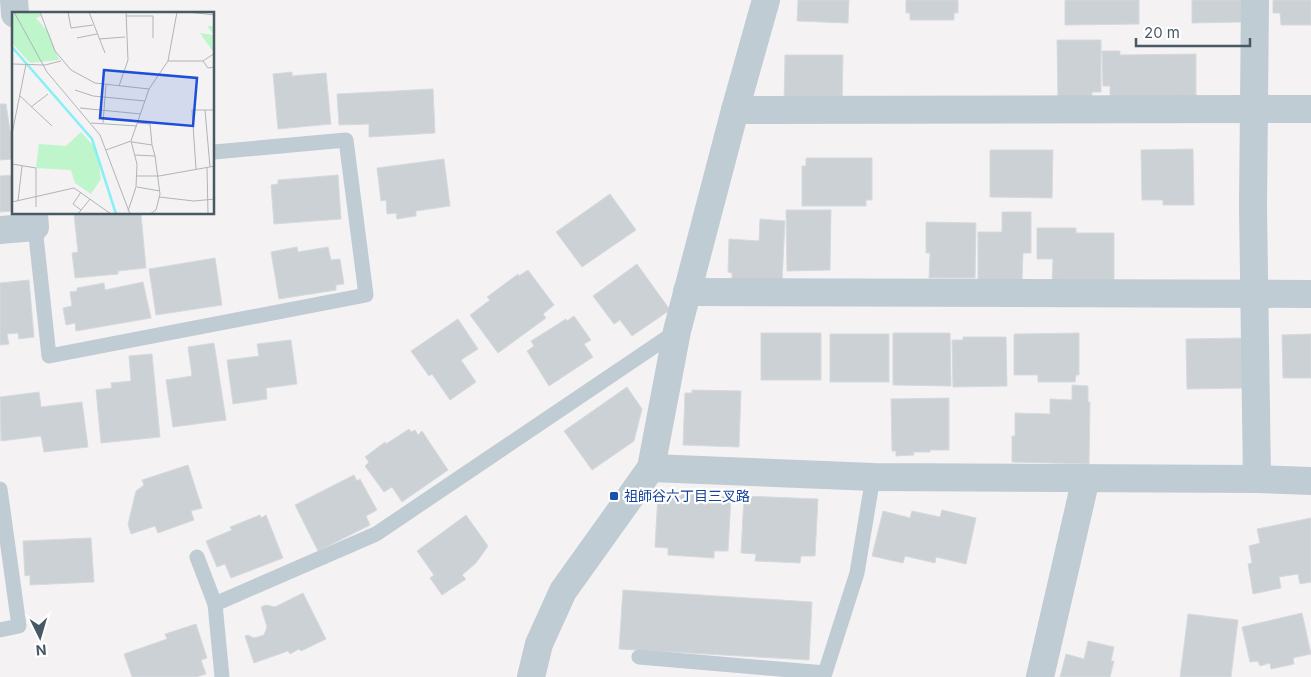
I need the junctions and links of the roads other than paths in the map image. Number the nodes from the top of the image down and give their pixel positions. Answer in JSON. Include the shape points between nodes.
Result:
{"nodes":[{"id":1,"x":766,"y":0,"type":"edge"},
{"id":2,"x":1255,"y":0,"type":"edge"},
{"id":3,"x":1254,"y":109,"type":"junction"},
{"id":4,"x":735,"y":110,"type":"junction"},
{"id":5,"x":1311,"y":110,"type":"edge"},
{"id":6,"x":215,"y":152,"type":"edge"},
{"id":7,"x":35,"y":220,"type":"edge"},
{"id":8,"x":0,"y":230,"type":"edge"},
{"id":9,"x":687,"y":292,"type":"junction"},
{"id":10,"x":1254,"y":293,"type":"junction"},
{"id":11,"x":1311,"y":294,"type":"edge"},
{"id":12,"x":677,"y":331,"type":"junction"},
{"id":13,"x":651,"y":468,"type":"junction"},
{"id":14,"x":873,"y":477,"type":"junction"},
{"id":15,"x":1086,"y":478,"type":"junction"},
{"id":16,"x":1257,"y":479,"type":"junction"},
{"id":17,"x":1311,"y":482,"type":"edge"},
{"id":18,"x":0,"y":489,"type":"edge"},
{"id":19,"x":197,"y":557,"type":"dead end"},
{"id":20,"x":215,"y":604,"type":"junction"},
{"id":21,"x":0,"y":630,"type":"edge"},
{"id":22,"x":638,"y":657,"type":"dead end"},
{"id":23,"x":222,"y":677,"type":"edge"},
{"id":24,"x":531,"y":677,"type":"edge"},
{"id":25,"x":1040,"y":677,"type":"edge"}],
"edges":[{"from":1,"to":4,"type":"street"},
{"from":2,"to":3,"type":"street"},
{"from":3,"to":4,"type":"street"},
{"from":3,"to":5,"type":"street"},
{"from":3,"to":10,"type":"street"},
{"from":4,"to":9,"type":"street"},
{"from":6,"to":7,"type":"lane","via":[[346,140],[366,295],[49,356]]},
{"from":7,"to":8,"type":"street"},
{"from":9,"to":10,"type":"street"},
{"from":9,"to":12,"type":"street"},
{"from":10,"to":11,"type":"street"},
{"from":10,"to":16,"type":"street"},
{"from":12,"to":13,"type":"street"},
{"from":12,"to":20,"type":"lane","via":[[376,534]]},
{"from":13,"to":14,"type":"street"},
{"from":13,"to":24,"type":"street","via":[[564,590],[539,644]]},
{"from":14,"to":15,"type":"street"},
{"from":14,"to":22,"type":"lane","via":[[857,573],[825,673]]},
{"from":15,"to":16,"type":"street"},
{"from":15,"to":25,"type":"street"},
{"from":16,"to":17,"type":"street"},
{"from":18,"to":21,"type":"lane","via":[[18,626]]},
{"from":19,"to":20,"type":"lane"},
{"from":20,"to":23,"type":"lane"}]}
